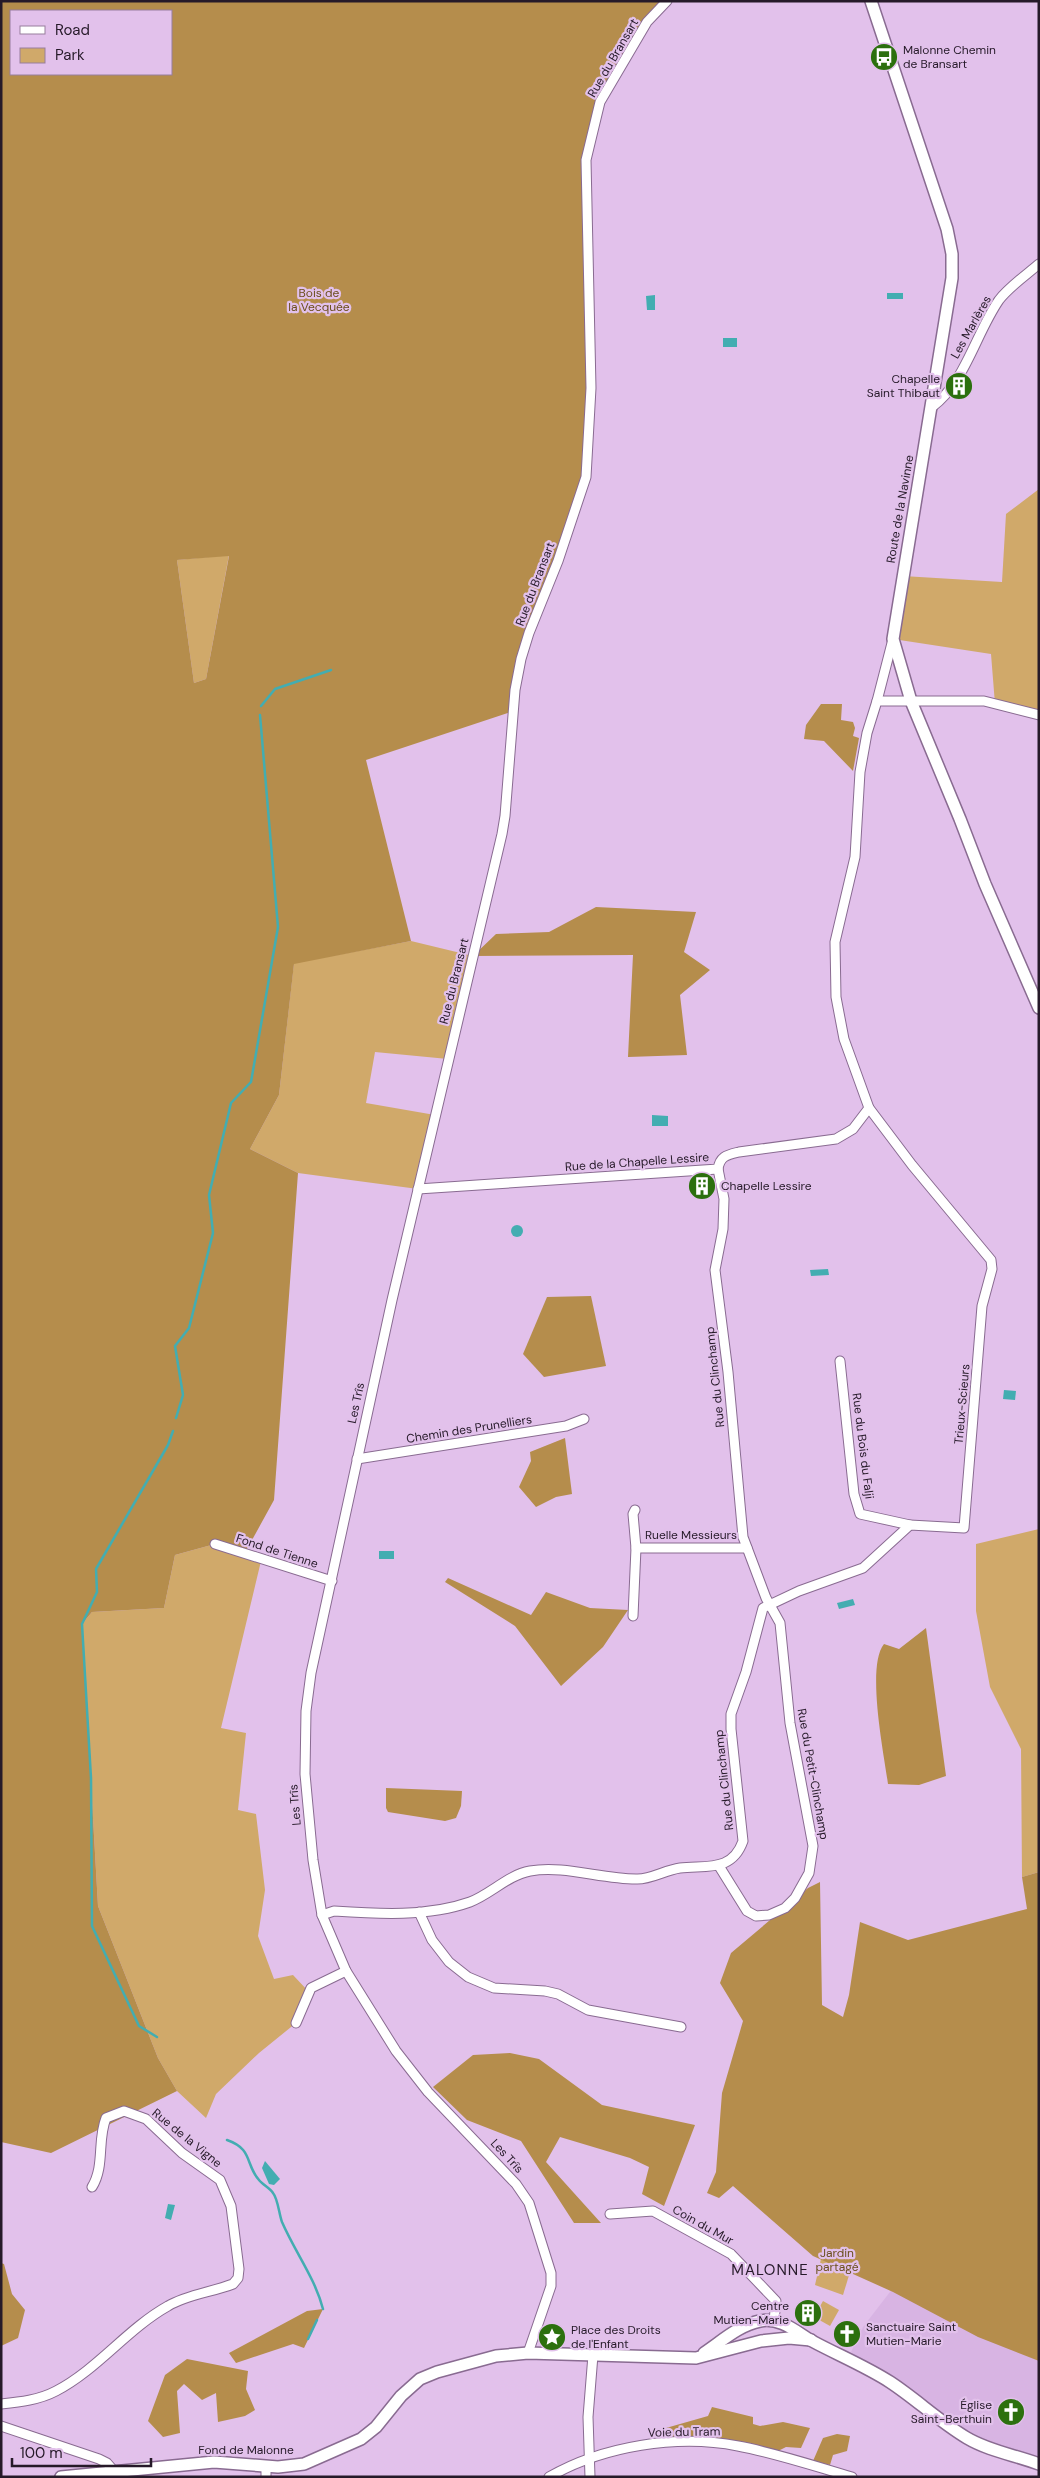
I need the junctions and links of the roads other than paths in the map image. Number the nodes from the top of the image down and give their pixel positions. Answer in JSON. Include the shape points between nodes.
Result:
{"nodes":[{"id":1,"x":667,"y":1,"type":"edge"},
{"id":2,"x":871,"y":1,"type":"edge"},
{"id":3,"x":1039,"y":264,"type":"edge"},
{"id":4,"x":932,"y":407,"type":"junction"},
{"id":5,"x":893,"y":639,"type":"junction"},
{"id":6,"x":911,"y":701,"type":"junction"},
{"id":7,"x":877,"y":702,"type":"junction"},
{"id":8,"x":1039,"y":715,"type":"edge"},
{"id":9,"x":1039,"y":1008,"type":"edge"},
{"id":10,"x":869,"y":1108,"type":"junction"},
{"id":11,"x":718,"y":1169,"type":"junction"},
{"id":12,"x":418,"y":1189,"type":"junction"},
{"id":13,"x":840,"y":1360,"type":"dead end"},
{"id":14,"x":584,"y":1419,"type":"dead end"},
{"id":15,"x":357,"y":1459,"type":"junction"},
{"id":16,"x":635,"y":1510,"type":"dead end"},
{"id":17,"x":910,"y":1525,"type":"junction"},
{"id":18,"x":215,"y":1544,"type":"dead end"},
{"id":19,"x":636,"y":1548,"type":"junction"},
{"id":20,"x":747,"y":1548,"type":"junction"},
{"id":21,"x":332,"y":1581,"type":"junction"},
{"id":22,"x":771,"y":1605,"type":"junction"},
{"id":23,"x":633,"y":1616,"type":"dead end"},
{"id":24,"x":719,"y":1866,"type":"junction"},
{"id":25,"x":419,"y":1912,"type":"junction"},
{"id":26,"x":322,"y":1915,"type":"junction"},
{"id":27,"x":346,"y":1971,"type":"junction"},
{"id":28,"x":296,"y":2023,"type":"dead end"},
{"id":29,"x":681,"y":2027,"type":"dead end"},
{"id":30,"x":92,"y":2187,"type":"dead end"},
{"id":31,"x":610,"y":2214,"type":"dead end"},
{"id":32,"x":774,"y":2321,"type":"junction"},
{"id":33,"x":811,"y":2340,"type":"junction"},
{"id":34,"x":528,"y":2353,"type":"junction"},
{"id":35,"x":593,"y":2355,"type":"junction"},
{"id":36,"x":696,"y":2358,"type":"junction"},
{"id":37,"x":1,"y":2404,"type":"edge"},
{"id":38,"x":1,"y":2426,"type":"edge"},
{"id":39,"x":588,"y":2458,"type":"junction"},
{"id":40,"x":1039,"y":2464,"type":"edge"},
{"id":41,"x":114,"y":2471,"type":"junction"},
{"id":42,"x":266,"y":2472,"type":"edge"},
{"id":43,"x":61,"y":2477,"type":"edge"},
{"id":44,"x":549,"y":2477,"type":"edge"},
{"id":45,"x":590,"y":2477,"type":"edge"},
{"id":46,"x":852,"y":2477,"type":"edge"}],
"edges":[{"from":1,"to":12,"type":"street","name":"Rue du Bransart","via":[[647,22],[600,102],[586,160],[591,388],[586,477],[521,659],[515,690],[505,816]]},
{"from":2,"to":4,"type":"street","name":"Route de la Navinne","via":[[913,121],[951,247],[952,278]]},
{"from":3,"to":4,"type":"street","name":"Les Marlères","via":[[1000,300],[968,360],[941,400]]},
{"from":4,"to":5,"type":"street","name":"Route de la Navinne"},
{"from":5,"to":6,"type":"street","name":"Route de la Navinne"},
{"from":5,"to":7,"type":"street"},
{"from":6,"to":7,"type":"street"},
{"from":6,"to":8,"type":"street","via":[[984,701]]},
{"from":6,"to":9,"type":"street","name":"Route de la Navinne"},
{"from":7,"to":10,"type":"street","via":[[860,772],[855,857],[835,942],[834,964],[844,1039]]},
{"from":10,"to":11,"type":"street","name":"Rue de la Chapelle Lessire","via":[[854,1128],[836,1138],[739,1152],[724,1156]]},
{"from":10,"to":17,"type":"street","name":"Trieux-Scieurs","via":[[991,1260],[992,1269],[982,1306],[964,1528]]},
{"from":11,"to":12,"type":"street","name":"Rue de la Chapelle Lessire"},
{"from":11,"to":20,"type":"street","name":"Rue du Clinchamp","via":[[724,1198],[723,1229],[715,1270],[743,1538]]},
{"from":12,"to":15,"type":"street","name":"Les Trîs"},
{"from":13,"to":17,"type":"street","name":"Rue du Bois du Falji","via":[[854,1494],[860,1514]]},
{"from":14,"to":15,"type":"street","name":"Chemin des Prunelliers","via":[[566,1426]]},
{"from":15,"to":21,"type":"street","name":"Les Trîs"},
{"from":16,"to":19,"type":"street","name":"Ruelle Messieurs"},
{"from":17,"to":22,"type":"street","via":[[863,1568],[799,1591]]},
{"from":18,"to":21,"type":"street","name":"Fond de Tienne"},
{"from":19,"to":20,"type":"street","name":"Ruelle Messieurs"},
{"from":19,"to":23,"type":"street","name":"Ruelle Messieurs"},
{"from":20,"to":22,"type":"street","name":"Rue du Clinchamp"},
{"from":21,"to":26,"type":"street","name":"Les Trîs","via":[[311,1673],[304,1750],[313,1860]]},
{"from":22,"to":24,"type":"street","name":"Rue du Clinchamp","via":[[763,1608],[731,1714],[743,1841],[739,1852]]},
{"from":22,"to":24,"type":"street","name":"Rue du Petit-Clinchamp","via":[[780,1623],[790,1722],[813,1846],[809,1874],[785,1908],[777,1913],[756,1916],[742,1907]]},
{"from":24,"to":25,"type":"street","via":[[678,1868],[639,1880],[544,1869],[528,1871],[469,1902]]},
{"from":25,"to":26,"type":"street","via":[[334,1911]]},
{"from":25,"to":29,"type":"street","via":[[432,1940],[468,1977],[494,1988],[552,1993],[588,2010]]},
{"from":26,"to":27,"type":"street","name":"Les Trîs"},
{"from":27,"to":28,"type":"street","via":[[311,1988]]},
{"from":27,"to":34,"type":"street","name":"Les Trîs","via":[[396,2051],[417,2078],[504,2170],[529,2203],[551,2273],[551,2286]]},
{"from":30,"to":37,"type":"street","name":"Rue de la Vigne","via":[[100,2167],[106,2118],[124,2111],[146,2119],[182,2153],[220,2180],[231,2206],[238,2278],[233,2284],[169,2305],[131,2330],[90,2368],[56,2391],[26,2402]]},
{"from":31,"to":32,"type":"street","name":"Coin du Mur","via":[[653,2211],[731,2254],[776,2301]]},
{"from":32,"to":33,"type":"street","name":"Fond de Malonne","via":[[792,2327]]},
{"from":32,"to":36,"type":"street","via":[[760,2321],[737,2330]]},
{"from":33,"to":36,"type":"street","name":"Fond de Malonne","via":[[761,2341]]},
{"from":33,"to":40,"type":"street","name":"Fond de Malonne","via":[[892,2383],[967,2438]]},
{"from":34,"to":35,"type":"street","name":"Fond de Malonne"},
{"from":34,"to":42,"type":"street","name":"Fond de Malonne","via":[[496,2356],[420,2379],[361,2440],[304,2464]]},
{"from":35,"to":36,"type":"street","name":"Fond de Malonne"},
{"from":35,"to":39,"type":"street"},
{"from":38,"to":41,"type":"street","via":[[99,2459]]},
{"from":39,"to":44,"type":"street","name":"Voie du Tram"},
{"from":39,"to":45,"type":"street"},
{"from":39,"to":46,"type":"street","name":"Voie du Tram","via":[[646,2445],[709,2442],[754,2449]]},
{"from":41,"to":42,"type":"street","name":"Fond de Malonne","via":[[214,2462]]},
{"from":41,"to":43,"type":"street","name":"Fond de Malonne"}]}
